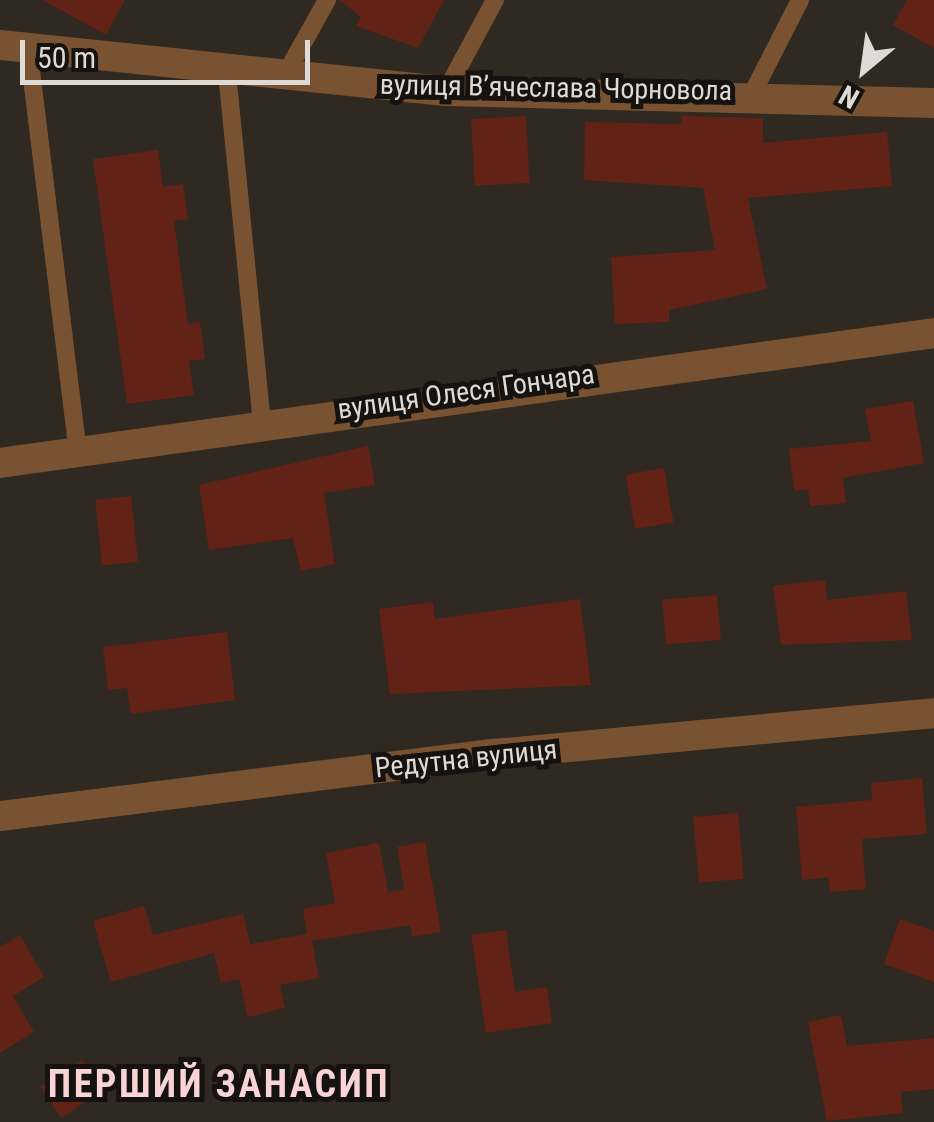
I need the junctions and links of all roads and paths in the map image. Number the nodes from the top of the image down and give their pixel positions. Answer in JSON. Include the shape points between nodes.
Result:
{"nodes":[{"id":1,"x":327,"y":0,"type":"edge"},
{"id":2,"x":495,"y":0,"type":"edge"},
{"id":3,"x":800,"y":0,"type":"edge"},
{"id":4,"x":14,"y":46,"type":"edge"},
{"id":5,"x":227,"y":73,"type":"junction"},
{"id":6,"x":284,"y":77,"type":"junction"},
{"id":7,"x":446,"y":91,"type":"junction"},
{"id":8,"x":753,"y":92,"type":"junction"},
{"id":9,"x":934,"y":103,"type":"edge"},
{"id":10,"x":934,"y":333,"type":"edge"},
{"id":11,"x":262,"y":421,"type":"junction"},
{"id":12,"x":78,"y":451,"type":"junction"},
{"id":13,"x":0,"y":464,"type":"edge"},
{"id":14,"x":934,"y":713,"type":"edge"},
{"id":15,"x":0,"y":816,"type":"edge"}],
"edges":[{"from":1,"to":6,"type":"lane"},
{"from":2,"to":7,"type":"lane"},
{"from":3,"to":8,"type":"lane"},
{"from":4,"to":5,"type":"street","name":"вулиця Вʼячеслава Чорновола"},
{"from":4,"to":12,"type":"lane"},
{"from":5,"to":6,"type":"street","name":"вулиця Вʼячеслава Чорновола"},
{"from":5,"to":11,"type":"lane"},
{"from":6,"to":7,"type":"street","name":"вулиця Вʼячеслава Чорновола"},
{"from":7,"to":8,"type":"street","name":"вулиця Вʼячеслава Чорновола"},
{"from":8,"to":9,"type":"street","name":"вулиця Вʼячеслава Чорновола"},
{"from":10,"to":11,"type":"street","name":"вулиця Олеся Гончара"},
{"from":11,"to":12,"type":"street","name":"вулиця Олеся Гончара"},
{"from":12,"to":13,"type":"street","name":"вулиця Олеся Гончара"},
{"from":14,"to":15,"type":"street","name":"Редутна вулиця","via":[[494,754]]}]}
